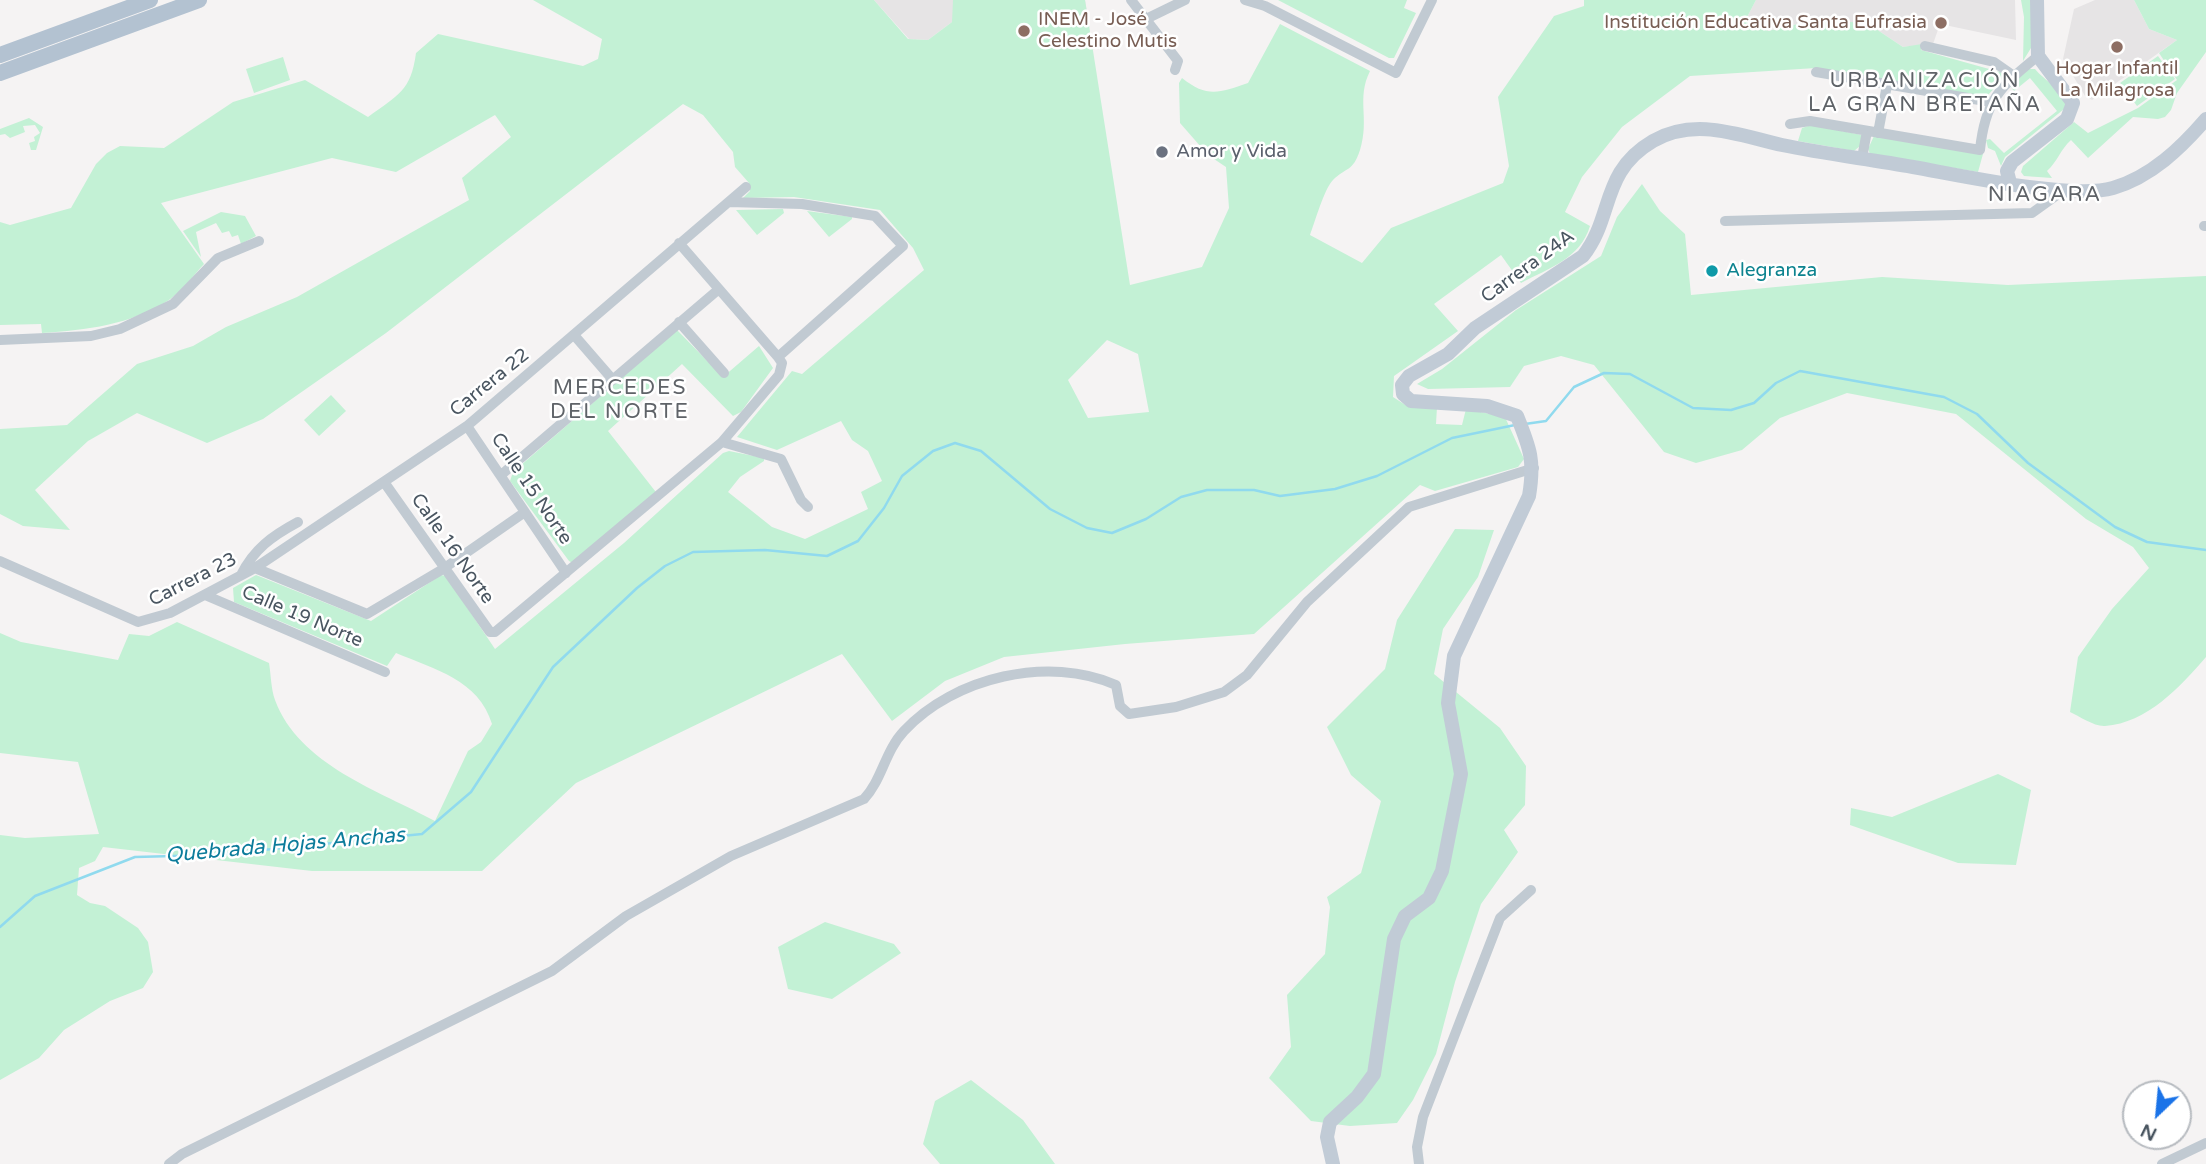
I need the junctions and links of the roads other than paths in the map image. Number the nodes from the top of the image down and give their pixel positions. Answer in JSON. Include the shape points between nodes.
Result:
{"nodes":[{"id":1,"x":150,"y":0,"type":"edge"},
{"id":2,"x":199,"y":0,"type":"edge"},
{"id":3,"x":1131,"y":0,"type":"edge"},
{"id":4,"x":1185,"y":0,"type":"edge"},
{"id":5,"x":1245,"y":0,"type":"edge"},
{"id":6,"x":1432,"y":0,"type":"edge"},
{"id":7,"x":2036,"y":0,"type":"edge"},
{"id":8,"x":1266,"y":3,"type":"edge"},
{"id":9,"x":1146,"y":19,"type":"junction"},
{"id":10,"x":1926,"y":46,"type":"dead end"},
{"id":11,"x":0,"y":55,"type":"edge"},
{"id":12,"x":2038,"y":56,"type":"junction"},
{"id":13,"x":1175,"y":70,"type":"dead end"},
{"id":14,"x":1816,"y":72,"type":"dead end"},
{"id":15,"x":0,"y":74,"type":"edge"},
{"id":16,"x":2014,"y":76,"type":"junction"},
{"id":17,"x":1888,"y":85,"type":"junction"},
{"id":18,"x":1991,"y":102,"type":"junction"},
{"id":19,"x":2206,"y":119,"type":"edge"},
{"id":20,"x":1790,"y":124,"type":"dead end"},
{"id":21,"x":1873,"y":132,"type":"junction"},
{"id":22,"x":1862,"y":158,"type":"junction"},
{"id":23,"x":2010,"y":183,"type":"junction"},
{"id":24,"x":746,"y":187,"type":"dead end"},
{"id":25,"x":2065,"y":190,"type":"junction"},
{"id":26,"x":729,"y":202,"type":"junction"},
{"id":27,"x":1725,"y":220,"type":"dead end"},
{"id":28,"x":259,"y":242,"type":"dead end"},
{"id":29,"x":679,"y":243,"type":"junction"},
{"id":30,"x":719,"y":289,"type":"junction"},
{"id":31,"x":679,"y":322,"type":"junction"},
{"id":32,"x":574,"y":335,"type":"junction"},
{"id":33,"x":0,"y":340,"type":"edge"},
{"id":34,"x":778,"y":357,"type":"junction"},
{"id":35,"x":723,"y":373,"type":"dead end"},
{"id":36,"x":613,"y":380,"type":"junction"},
{"id":37,"x":467,"y":426,"type":"junction"},
{"id":38,"x":722,"y":442,"type":"junction"},
{"id":39,"x":1534,"y":468,"type":"junction"},
{"id":40,"x":501,"y":475,"type":"junction"},
{"id":41,"x":384,"y":482,"type":"junction"},
{"id":42,"x":808,"y":507,"type":"dead end"},
{"id":43,"x":525,"y":512,"type":"junction"},
{"id":44,"x":298,"y":522,"type":"dead end"},
{"id":45,"x":0,"y":561,"type":"edge"},
{"id":46,"x":255,"y":568,"type":"junction"},
{"id":47,"x":443,"y":569,"type":"junction"},
{"id":48,"x":566,"y":573,"type":"junction"},
{"id":49,"x":241,"y":576,"type":"junction"},
{"id":50,"x":205,"y":595,"type":"junction"},
{"id":51,"x":385,"y":672,"type":"dead end"},
{"id":52,"x":1531,"y":890,"type":"dead end"},
{"id":53,"x":2206,"y":1143,"type":"edge"},
{"id":54,"x":169,"y":1164,"type":"edge"},
{"id":55,"x":1333,"y":1164,"type":"edge"},
{"id":56,"x":1419,"y":1164,"type":"edge"},
{"id":57,"x":2162,"y":1164,"type":"edge"}],
"edges":[{"from":1,"to":11,"type":"main road"},
{"from":2,"to":15,"type":"main road"},
{"from":3,"to":9,"type":"street"},
{"from":4,"to":9,"type":"street"},
{"from":5,"to":8,"type":"street"},
{"from":6,"to":8,"type":"street","via":[[1396,73]]},
{"from":7,"to":12,"type":"street"},
{"from":9,"to":13,"type":"street","via":[[1178,61]]},
{"from":10,"to":16,"type":"street","via":[[1994,62]]},
{"from":12,"to":16,"type":"street"},
{"from":12,"to":23,"type":"street","via":[[2070,95],[2071,113],[2012,162],[2007,171]]},
{"from":14,"to":17,"type":"street"},
{"from":16,"to":18,"type":"street"},
{"from":17,"to":18,"type":"street"},
{"from":17,"to":21,"type":"street"},
{"from":18,"to":21,"type":"street","via":[[1980,150]]},
{"from":19,"to":25,"type":"street","name":"Carrera 24A","via":[[2161,164],[2135,179],[2111,189]]},
{"from":20,"to":21,"type":"street","via":[[1810,121]]},
{"from":21,"to":22,"type":"street"},
{"from":22,"to":23,"type":"street","name":"Carrera 24A"},
{"from":22,"to":39,"type":"street","name":"Carrera 24A","via":[[1714,129],[1676,130],[1632,157],[1612,184],[1597,232],[1583,256],[1475,328],[1448,354],[1409,376],[1402,386],[1411,401],[1487,406],[1517,416]]},
{"from":23,"to":25,"type":"street","name":"Carrera 24A"},
{"from":24,"to":26,"type":"street","name":"Carrera 22"},
{"from":25,"to":27,"type":"street","via":[[2032,213]]},
{"from":26,"to":29,"type":"street","name":"Carrera 22"},
{"from":26,"to":34,"type":"street","via":[[802,204],[875,216],[903,246]]},
{"from":28,"to":33,"type":"street","via":[[218,258],[173,304],[120,329],[92,336]]},
{"from":29,"to":30,"type":"street"},
{"from":29,"to":32,"type":"street","name":"Carrera 22"},
{"from":30,"to":31,"type":"street"},
{"from":30,"to":34,"type":"street"},
{"from":31,"to":35,"type":"street"},
{"from":31,"to":36,"type":"street"},
{"from":32,"to":36,"type":"street"},
{"from":32,"to":37,"type":"street","name":"Carrera 22"},
{"from":34,"to":38,"type":"street","via":[[782,363],[779,375]]},
{"from":36,"to":40,"type":"street"},
{"from":37,"to":40,"type":"street","name":"Calle 15 Norte"},
{"from":37,"to":41,"type":"street","name":"Carrera 22"},
{"from":38,"to":42,"type":"street","via":[[781,459]]},
{"from":38,"to":48,"type":"street"},
{"from":39,"to":54,"type":"street","via":[[1409,507],[1307,602],[1247,675],[1224,692],[1129,714],[1120,706],[1116,685],[1060,670],[963,690],[903,732],[863,799],[709,867],[626,916],[552,971],[305,1091]]},
{"from":39,"to":55,"type":"street","via":[[1529,496],[1454,656],[1448,703],[1461,774],[1442,871],[1429,898],[1405,916],[1394,939],[1374,1074],[1330,1122],[1327,1137]]},
{"from":40,"to":43,"type":"street","name":"Calle 15 Norte"},
{"from":41,"to":46,"type":"street","name":"Carrera 22"},
{"from":41,"to":47,"type":"street","name":"Calle 16 Norte"},
{"from":43,"to":47,"type":"street"},
{"from":43,"to":48,"type":"street","name":"Calle 15 Norte"},
{"from":44,"to":49,"type":"street","via":[[257,549]]},
{"from":45,"to":50,"type":"street","name":"Carrera 23","via":[[126,618],[147,622]]},
{"from":46,"to":47,"type":"street","via":[[362,613],[372,613]]},
{"from":46,"to":49,"type":"street","name":"Carrera 23"},
{"from":47,"to":48,"type":"street","name":"Calle 16 Norte","via":[[490,632]]},
{"from":49,"to":50,"type":"street","name":"Carrera 23"},
{"from":50,"to":51,"type":"street","name":"Calle 19 Norte"},
{"from":52,"to":56,"type":"street","via":[[1500,918],[1423,1117]]},
{"from":53,"to":57,"type":"street"}]}
